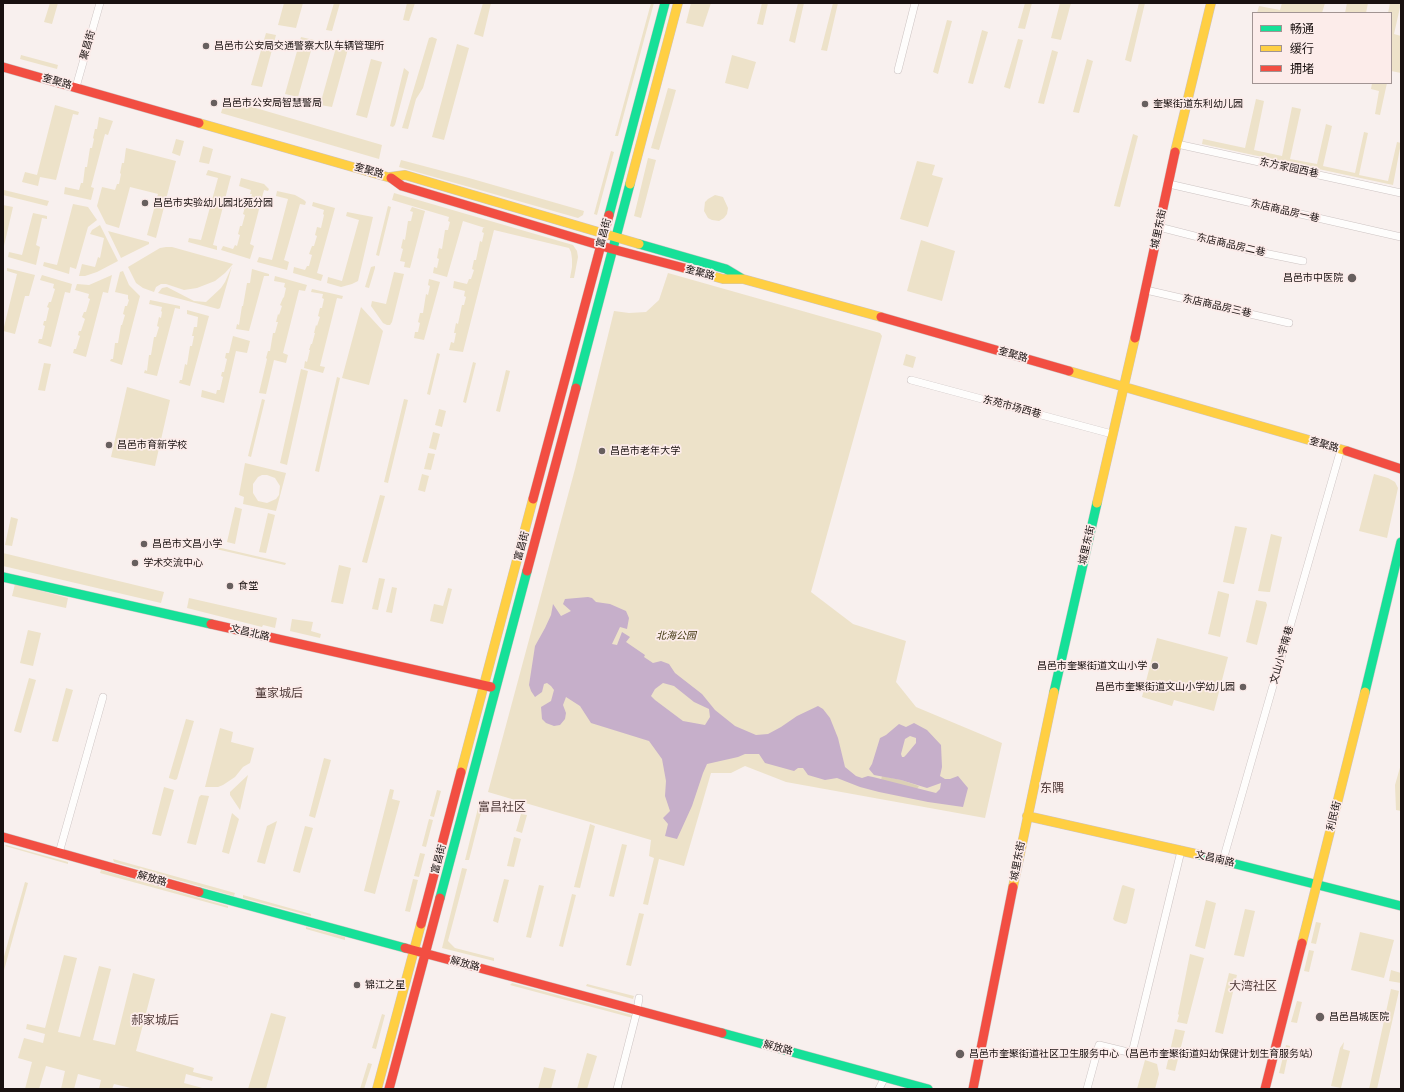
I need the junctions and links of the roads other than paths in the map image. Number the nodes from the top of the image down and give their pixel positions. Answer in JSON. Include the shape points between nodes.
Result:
{"nodes":[{"id":1,"x":100,"y":3,"type":"edge"},
{"id":2,"x":665,"y":3,"type":"edge"},
{"id":3,"x":678,"y":3,"type":"edge"},
{"id":4,"x":915,"y":3,"type":"edge"},
{"id":5,"x":1211,"y":3,"type":"edge"},
{"id":6,"x":3,"y":66,"type":"edge"},
{"id":7,"x":898,"y":70,"type":"dead end"},
{"id":8,"x":76,"y":87,"type":"junction"},
{"id":9,"x":1177,"y":144,"type":"junction"},
{"id":10,"x":390,"y":177,"type":"junction"},
{"id":11,"x":1169,"y":184,"type":"junction"},
{"id":12,"x":1401,"y":193,"type":"edge"},
{"id":13,"x":1159,"y":227,"type":"junction"},
{"id":14,"x":605,"y":233,"type":"junction"},
{"id":15,"x":616,"y":237,"type":"junction"},
{"id":16,"x":1401,"y":237,"type":"edge"},
{"id":17,"x":601,"y":245,"type":"junction"},
{"id":18,"x":612,"y":249,"type":"junction"},
{"id":19,"x":1303,"y":261,"type":"dead end"},
{"id":20,"x":743,"y":279,"type":"junction"},
{"id":21,"x":1146,"y":290,"type":"junction"},
{"id":22,"x":1289,"y":323,"type":"dead end"},
{"id":23,"x":911,"y":380,"type":"dead end"},
{"id":24,"x":1123,"y":387,"type":"junction"},
{"id":25,"x":1112,"y":434,"type":"junction"},
{"id":26,"x":1341,"y":450,"type":"junction"},
{"id":27,"x":1401,"y":468,"type":"edge"},
{"id":28,"x":1401,"y":542,"type":"edge"},
{"id":29,"x":3,"y":577,"type":"edge"},
{"id":30,"x":485,"y":686,"type":"junction"},
{"id":31,"x":496,"y":688,"type":"junction"},
{"id":32,"x":103,"y":696,"type":"dead end"},
{"id":33,"x":1028,"y":816,"type":"junction"},
{"id":34,"x":3,"y":837,"type":"edge"},
{"id":35,"x":1181,"y":851,"type":"junction"},
{"id":36,"x":59,"y":853,"type":"junction"},
{"id":37,"x":1223,"y":860,"type":"junction"},
{"id":38,"x":1316,"y":885,"type":"junction"},
{"id":39,"x":1401,"y":906,"type":"edge"},
{"id":40,"x":415,"y":950,"type":"junction"},
{"id":41,"x":426,"y":954,"type":"junction"},
{"id":42,"x":639,"y":998,"type":"dead end"},
{"id":43,"x":637,"y":1011,"type":"junction"},
{"id":44,"x":885,"y":1077,"type":"junction"},
{"id":45,"x":377,"y":1089,"type":"edge"},
{"id":46,"x":389,"y":1089,"type":"edge"},
{"id":47,"x":617,"y":1089,"type":"edge"},
{"id":48,"x":880,"y":1089,"type":"edge"},
{"id":49,"x":928,"y":1089,"type":"edge"},
{"id":50,"x":973,"y":1089,"type":"edge"},
{"id":51,"x":1087,"y":1089,"type":"edge"},
{"id":52,"x":1265,"y":1089,"type":"edge"}],
"edges":[{"from":1,"to":8,"type":"street","name":"聚昌街"},
{"from":2,"to":14,"type":"street","name":"富昌街"},
{"from":3,"to":15,"type":"street","name":"富昌街"},
{"from":4,"to":7,"type":"street"},
{"from":5,"to":9,"type":"street","name":"城里东街"},
{"from":6,"to":8,"type":"street","name":"奎聚路"},
{"from":8,"to":10,"type":"street","name":"奎聚路"},
{"from":9,"to":11,"type":"street","name":"城里东街"},
{"from":9,"to":12,"type":"street","name":"东方家园西巷"},
{"from":10,"to":14,"type":"street","via":[[404,174]]},
{"from":10,"to":17,"type":"street","name":"奎聚路","via":[[402,186]]},
{"from":11,"to":13,"type":"street","name":"城里东街"},
{"from":11,"to":16,"type":"street","name":"东店商品房一巷"},
{"from":13,"to":19,"type":"street","name":"东店商品房二巷"},
{"from":13,"to":21,"type":"street","name":"城里东街"},
{"from":14,"to":15,"type":"street"},
{"from":14,"to":17,"type":"street","name":"富昌街"},
{"from":15,"to":18,"type":"street","name":"富昌街"},
{"from":15,"to":20,"type":"street","via":[[726,269]]},
{"from":17,"to":18,"type":"street","name":"奎聚路"},
{"from":17,"to":30,"type":"street","name":"富昌街"},
{"from":18,"to":20,"type":"street","name":"奎聚路","via":[[723,279]]},
{"from":18,"to":31,"type":"street","name":"富昌街"},
{"from":20,"to":24,"type":"street","name":"奎聚路"},
{"from":21,"to":22,"type":"street","name":"东店商品房三巷"},
{"from":21,"to":24,"type":"street","name":"城里东街"},
{"from":23,"to":25,"type":"street","name":"东苑市场西巷"},
{"from":24,"to":25,"type":"street","name":"城里东街"},
{"from":24,"to":26,"type":"street","name":"奎聚路"},
{"from":25,"to":33,"type":"street","name":"城里东街"},
{"from":26,"to":27,"type":"street","name":"奎聚路"},
{"from":26,"to":37,"type":"street","name":"文山小学南巷"},
{"from":28,"to":38,"type":"street","name":"利民街"},
{"from":29,"to":30,"type":"street","name":"文昌北路"},
{"from":30,"to":31,"type":"street","name":"文昌北路"},
{"from":30,"to":40,"type":"street","name":"富昌街"},
{"from":31,"to":41,"type":"street","name":"富昌街"},
{"from":32,"to":36,"type":"street"},
{"from":33,"to":35,"type":"street","name":"文昌南路"},
{"from":33,"to":50,"type":"street","name":"城里东街"},
{"from":34,"to":36,"type":"street","name":"解放路"},
{"from":35,"to":37,"type":"street","name":"文昌南路"},
{"from":35,"to":51,"type":"street","via":[[1132,1053],[1099,1045]]},
{"from":36,"to":40,"type":"street","name":"解放路"},
{"from":37,"to":38,"type":"street","name":"文昌南路"},
{"from":38,"to":39,"type":"street","name":"文昌南路"},
{"from":38,"to":52,"type":"street","name":"利民街"},
{"from":40,"to":41,"type":"street","name":"解放路"},
{"from":40,"to":45,"type":"street","name":"富昌街"},
{"from":41,"to":43,"type":"street","name":"解放路"},
{"from":41,"to":46,"type":"street","name":"富昌街"},
{"from":42,"to":43,"type":"street"},
{"from":43,"to":44,"type":"street","name":"解放路"},
{"from":43,"to":47,"type":"street"},
{"from":44,"to":48,"type":"street"},
{"from":44,"to":49,"type":"street","name":"解放路"}]}
